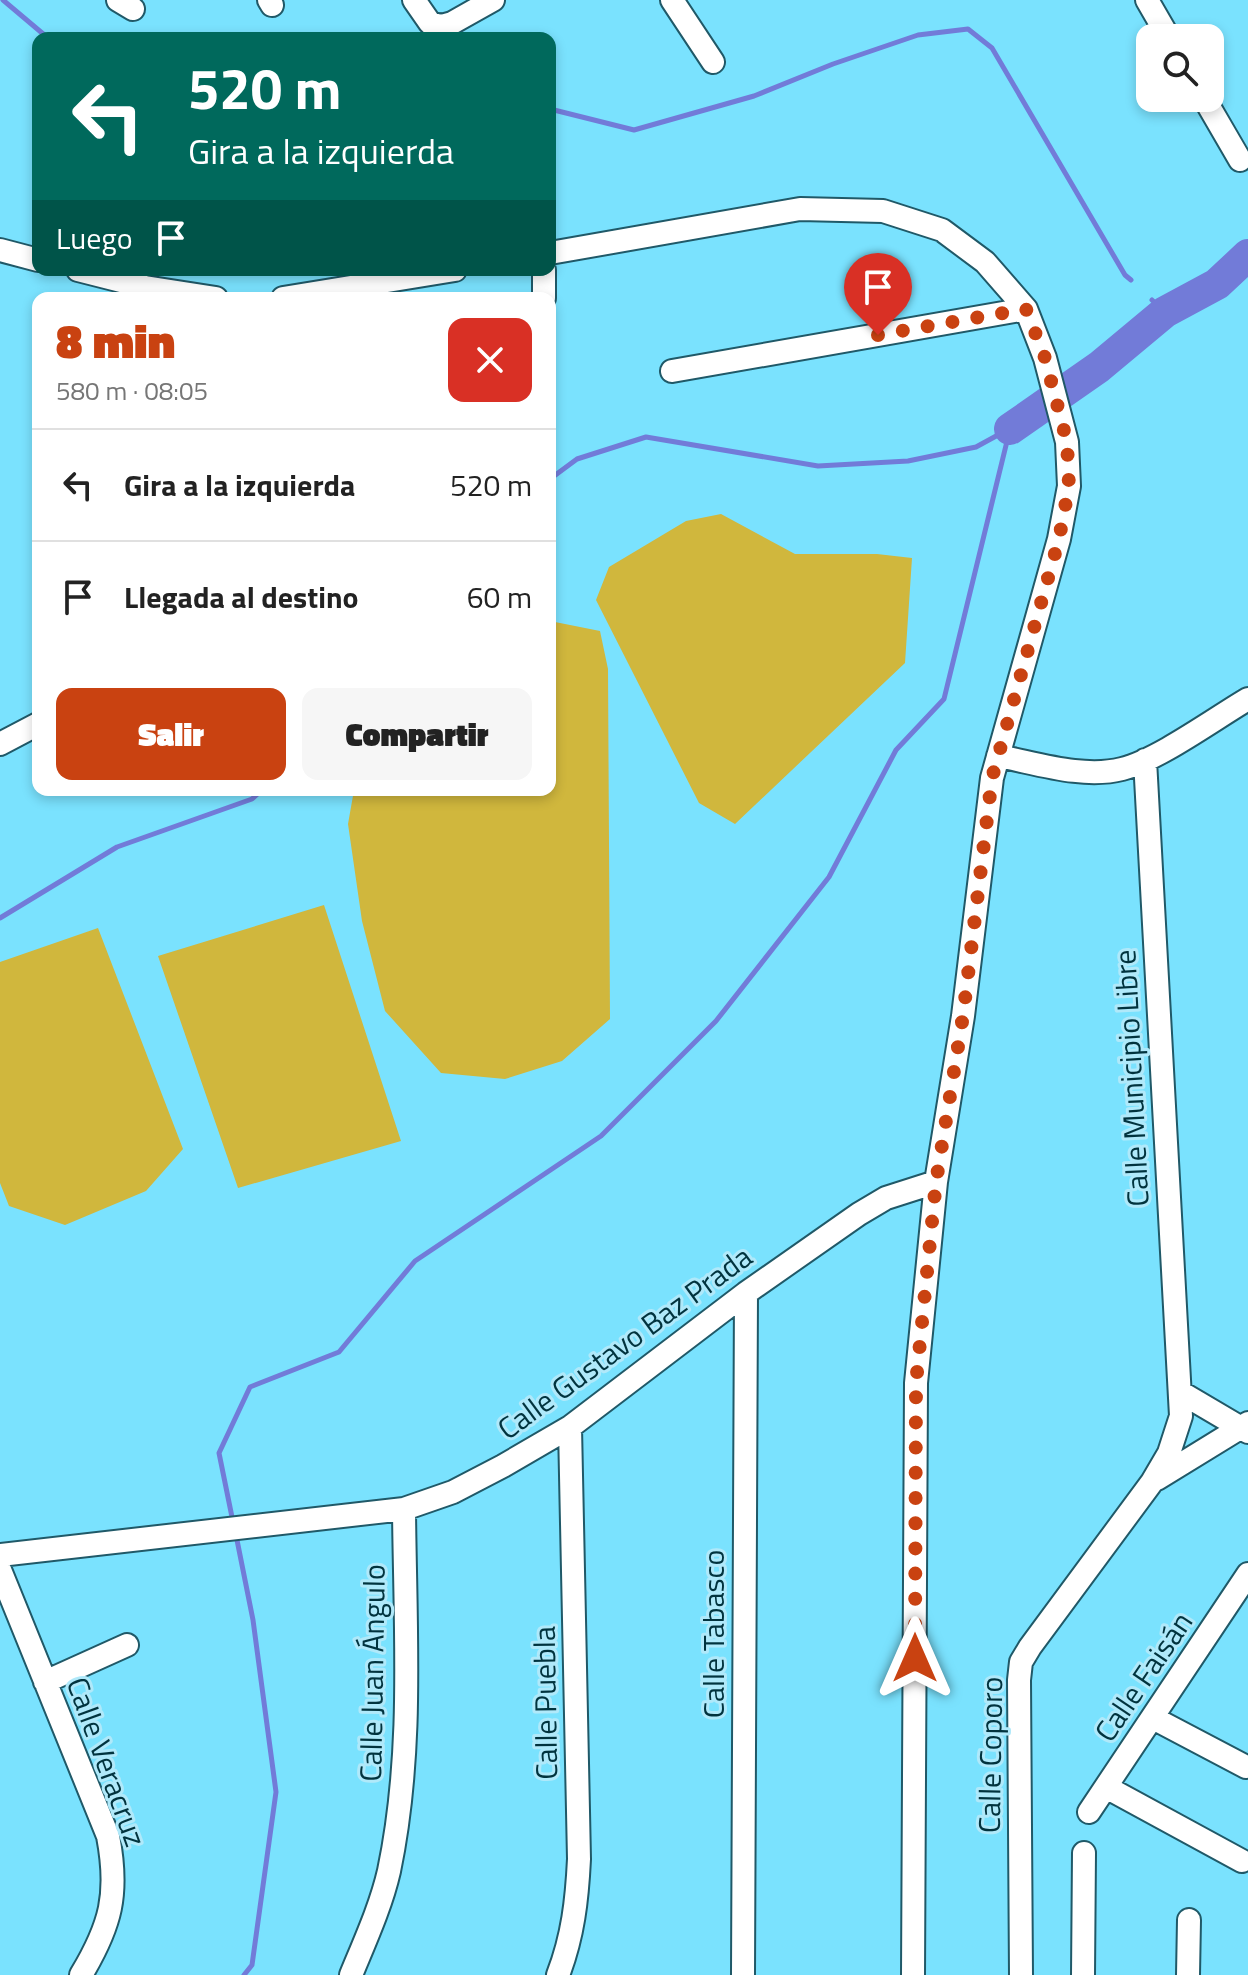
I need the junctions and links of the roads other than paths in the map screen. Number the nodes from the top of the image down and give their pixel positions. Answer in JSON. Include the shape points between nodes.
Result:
{"nodes":[{"id":1,"x":414,"y":0,"type":"edge"},
{"id":2,"x":493,"y":0,"type":"edge"},
{"id":3,"x":672,"y":0,"type":"edge"},
{"id":4,"x":1147,"y":0,"type":"edge"},
{"id":5,"x":1161,"y":24,"type":"edge"},
{"id":6,"x":713,"y":62,"type":"dead end"},
{"id":7,"x":1212,"y":112,"type":"edge"},
{"id":8,"x":1240,"y":160,"type":"dead end"},
{"id":9,"x":0,"y":250,"type":"edge"},
{"id":10,"x":556,"y":252,"type":"edge"},
{"id":11,"x":32,"y":258,"type":"edge"},
{"id":12,"x":102,"y":276,"type":"edge"},
{"id":13,"x":437,"y":276,"type":"edge"},
{"id":14,"x":399,"y":289,"type":"edge"},
{"id":15,"x":177,"y":292,"type":"edge"},
{"id":16,"x":360,"y":292,"type":"edge"},
{"id":17,"x":1026,"y":309,"type":"junction"},
{"id":18,"x":672,"y":371,"type":"dead end"},
{"id":19,"x":1248,"y":699,"type":"edge"},
{"id":20,"x":32,"y":727,"type":"edge"},
{"id":21,"x":0,"y":744,"type":"edge"},
{"id":22,"x":998,"y":756,"type":"junction"},
{"id":23,"x":1145,"y":760,"type":"junction"},
{"id":24,"x":936,"y":1182,"type":"junction"},
{"id":25,"x":746,"y":1293,"type":"junction"},
{"id":26,"x":1180,"y":1392,"type":"junction"},
{"id":27,"x":570,"y":1427,"type":"junction"},
{"id":28,"x":1245,"y":1427,"type":"edge"},
{"id":29,"x":1152,"y":1482,"type":"junction"},
{"id":30,"x":404,"y":1509,"type":"junction"},
{"id":31,"x":0,"y":1555,"type":"edge"},
{"id":32,"x":0,"y":1570,"type":"edge"},
{"id":33,"x":1248,"y":1574,"type":"edge"},
{"id":34,"x":127,"y":1645,"type":"dead end"},
{"id":35,"x":45,"y":1682,"type":"junction"},
{"id":36,"x":1153,"y":1718,"type":"junction"},
{"id":37,"x":1246,"y":1767,"type":"dead end"},
{"id":38,"x":1106,"y":1787,"type":"junction"},
{"id":39,"x":1089,"y":1812,"type":"dead end"},
{"id":40,"x":1084,"y":1853,"type":"dead end"},
{"id":41,"x":1242,"y":1861,"type":"dead end"},
{"id":42,"x":1189,"y":1920,"type":"dead end"},
{"id":43,"x":81,"y":1975,"type":"edge"},
{"id":44,"x":351,"y":1975,"type":"edge"},
{"id":45,"x":558,"y":1975,"type":"edge"},
{"id":46,"x":743,"y":1975,"type":"edge"},
{"id":47,"x":913,"y":1975,"type":"edge"},
{"id":48,"x":1021,"y":1975,"type":"edge"},
{"id":49,"x":1083,"y":1975,"type":"edge"},
{"id":50,"x":1188,"y":1975,"type":"edge"}],
"edges":[{"from":1,"to":2,"type":"street","via":[[430,23],[441,26]]},
{"from":3,"to":6,"type":"street"},
{"from":4,"to":5,"type":"street"},
{"from":7,"to":8,"type":"street"},
{"from":9,"to":11,"type":"street"},
{"from":10,"to":17,"type":"street","via":[[800,209],[883,211],[942,230],[985,262]]},
{"from":12,"to":15,"type":"street"},
{"from":13,"to":14,"type":"street"},
{"from":14,"to":16,"type":"street"},
{"from":17,"to":18,"type":"street"},
{"from":17,"to":22,"type":"street","via":[[1063,429],[1069,486]]},
{"from":19,"to":23,"type":"street"},
{"from":20,"to":21,"type":"street"},
{"from":22,"to":23,"type":"street","via":[[1097,771]]},
{"from":22,"to":24,"type":"street"},
{"from":23,"to":26,"type":"street","name":"Calle Municipio Libre"},
{"from":24,"to":25,"type":"street","name":"Calle Gustavo Baz Prada","via":[[886,1198]]},
{"from":24,"to":47,"type":"street","via":[[916,1383]]},
{"from":25,"to":27,"type":"street","name":"Calle Gustavo Baz Prada"},
{"from":25,"to":46,"type":"street","name":"Calle Tabasco"},
{"from":26,"to":28,"type":"street"},
{"from":26,"to":29,"type":"street","name":"Calle Coporo","via":[[1178,1434]]},
{"from":27,"to":30,"type":"street","name":"Calle Gustavo Baz Prada","via":[[453,1492]]},
{"from":27,"to":45,"type":"street","name":"Calle Puebla","via":[[579,1859],[577,1908]]},
{"from":28,"to":29,"type":"street","name":"Calle Coporo"},
{"from":29,"to":48,"type":"street","name":"Calle Coporo","via":[[1021,1662]]},
{"from":30,"to":31,"type":"street","name":"Calle Gustavo Baz Prada"},
{"from":30,"to":44,"type":"street","name":"Calle Juan Ángulo","via":[[406,1750],[400,1805],[388,1873]]},
{"from":32,"to":35,"type":"street","name":"Calle Veracruz"},
{"from":33,"to":36,"type":"street","name":"Calle Faisán"},
{"from":34,"to":35,"type":"street"},
{"from":35,"to":43,"type":"street","name":"Calle Veracruz","via":[[108,1836],[114,1869],[106,1925]]},
{"from":36,"to":37,"type":"street"},
{"from":36,"to":38,"type":"street","name":"Calle Faisán"},
{"from":38,"to":39,"type":"street","name":"Calle Faisán"},
{"from":38,"to":41,"type":"street"},
{"from":40,"to":49,"type":"street"},
{"from":42,"to":50,"type":"street"}]}
